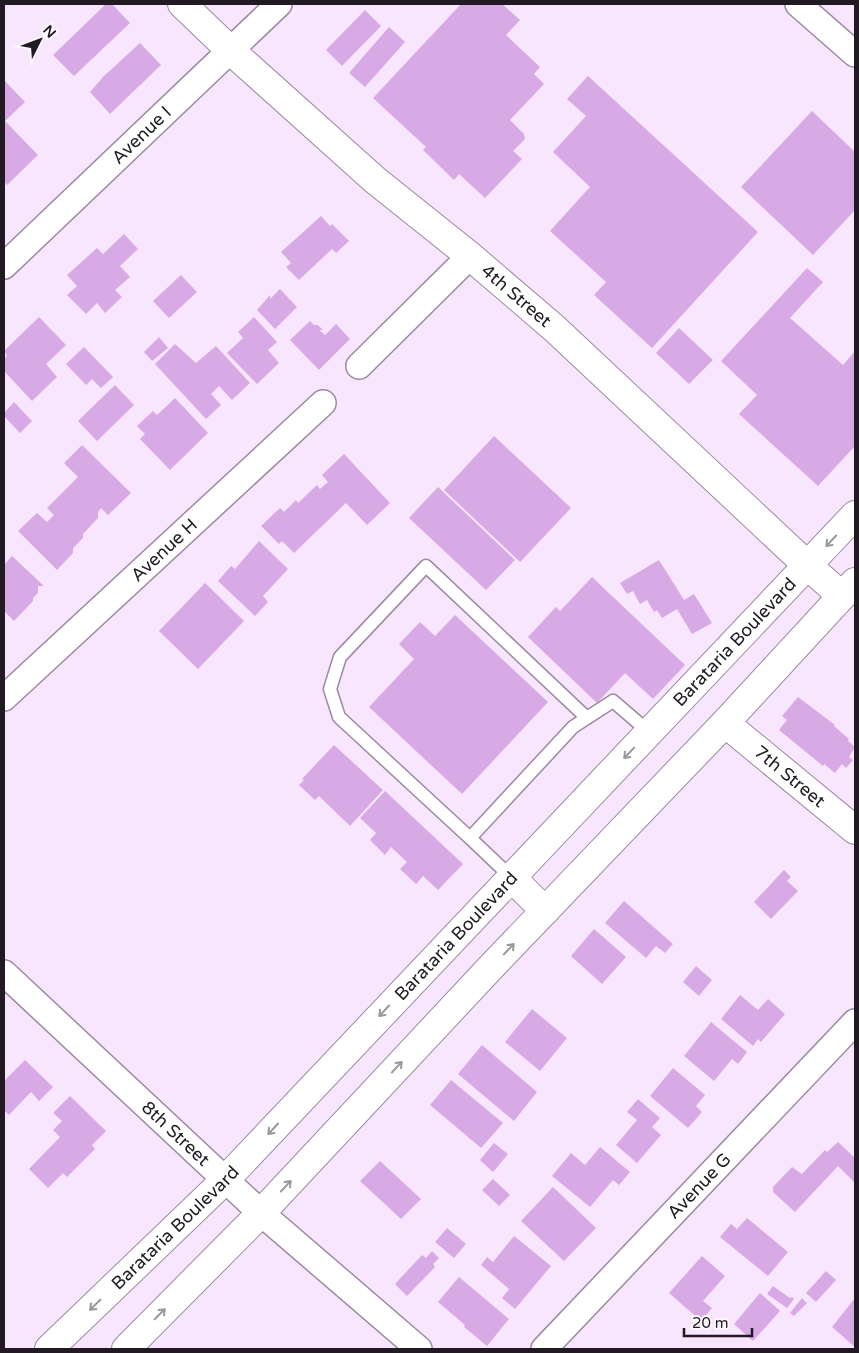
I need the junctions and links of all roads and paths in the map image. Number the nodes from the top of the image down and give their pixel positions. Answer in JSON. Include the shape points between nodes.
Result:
{"nodes":[{"id":1,"x":182,"y":4,"type":"edge"},
{"id":2,"x":279,"y":4,"type":"edge"},
{"id":3,"x":798,"y":4,"type":"edge"},
{"id":4,"x":230,"y":50,"type":"junction"},
{"id":5,"x":855,"y":54,"type":"edge"},
{"id":6,"x":470,"y":256,"type":"junction"},
{"id":7,"x":4,"y":266,"type":"edge"},
{"id":8,"x":359,"y":366,"type":"dead end"},
{"id":9,"x":323,"y":403,"type":"dead end"},
{"id":10,"x":855,"y":516,"type":"edge"},
{"id":11,"x":808,"y":566,"type":"junction"},
{"id":12,"x":849,"y":589,"type":"edge"},
{"id":13,"x":4,"y":698,"type":"edge"},
{"id":14,"x":587,"y":718,"type":"junction"},
{"id":15,"x":725,"y":723,"type":"junction"},
{"id":16,"x":649,"y":732,"type":"junction"},
{"id":17,"x":855,"y":830,"type":"edge"},
{"id":18,"x":470,"y":838,"type":"junction"},
{"id":19,"x":511,"y":877,"type":"junction"},
{"id":20,"x":545,"y":911,"type":"junction"},
{"id":21,"x":4,"y":973,"type":"edge"},
{"id":22,"x":855,"y":1022,"type":"edge"},
{"id":23,"x":225,"y":1180,"type":"junction"},
{"id":24,"x":260,"y":1213,"type":"junction"},
{"id":25,"x":49,"y":1349,"type":"edge"},
{"id":26,"x":126,"y":1349,"type":"edge"},
{"id":27,"x":419,"y":1349,"type":"edge"},
{"id":28,"x":544,"y":1349,"type":"edge"}],
"edges":[{"from":1,"to":4,"type":"main road","name":"4th Street"},
{"from":2,"to":4,"type":"street","name":"Avenue I"},
{"from":3,"to":5,"type":"street"},
{"from":4,"to":6,"type":"main road","name":"4th Street","via":[[375,180]]},
{"from":4,"to":7,"type":"street","name":"Avenue I"},
{"from":6,"to":8,"type":"street"},
{"from":6,"to":11,"type":"main road","name":"4th Street","via":[[554,328]]},
{"from":9,"to":13,"type":"street","name":"Avenue H"},
{"from":10,"to":11,"type":"main road","name":"Barataria Boulevard","one_way":true},
{"from":11,"to":12,"type":"main road","name":"4th Street"},
{"from":11,"to":16,"type":"main road","name":"Barataria Boulevard"},
{"from":12,"to":15,"type":"main road"},
{"from":14,"to":16,"type":"lane","via":[[613,701]]},
{"from":14,"to":18,"type":"lane","via":[[573,727]]},
{"from":14,"to":18,"type":"lane","via":[[426,566],[340,657],[330,689],[339,717]]},
{"from":15,"to":17,"type":"main road","name":"7th Street"},
{"from":15,"to":20,"type":"main road"},
{"from":16,"to":19,"type":"main road","name":"Barataria Boulevard","one_way":true},
{"from":18,"to":19,"type":"lane"},
{"from":19,"to":20,"type":"main road"},
{"from":19,"to":23,"type":"main road","name":"Barataria Boulevard","one_way":true},
{"from":24,"to":20,"type":"main road","one_way":true},
{"from":21,"to":23,"type":"street","name":"8th Street"},
{"from":22,"to":28,"type":"street","name":"Avenue G"},
{"from":23,"to":24,"type":"street","name":"8th Street"},
{"from":23,"to":25,"type":"main road","name":"Barataria Boulevard","one_way":true},
{"from":26,"to":24,"type":"main road","one_way":true},
{"from":24,"to":27,"type":"street","name":"8th Street"}]}
